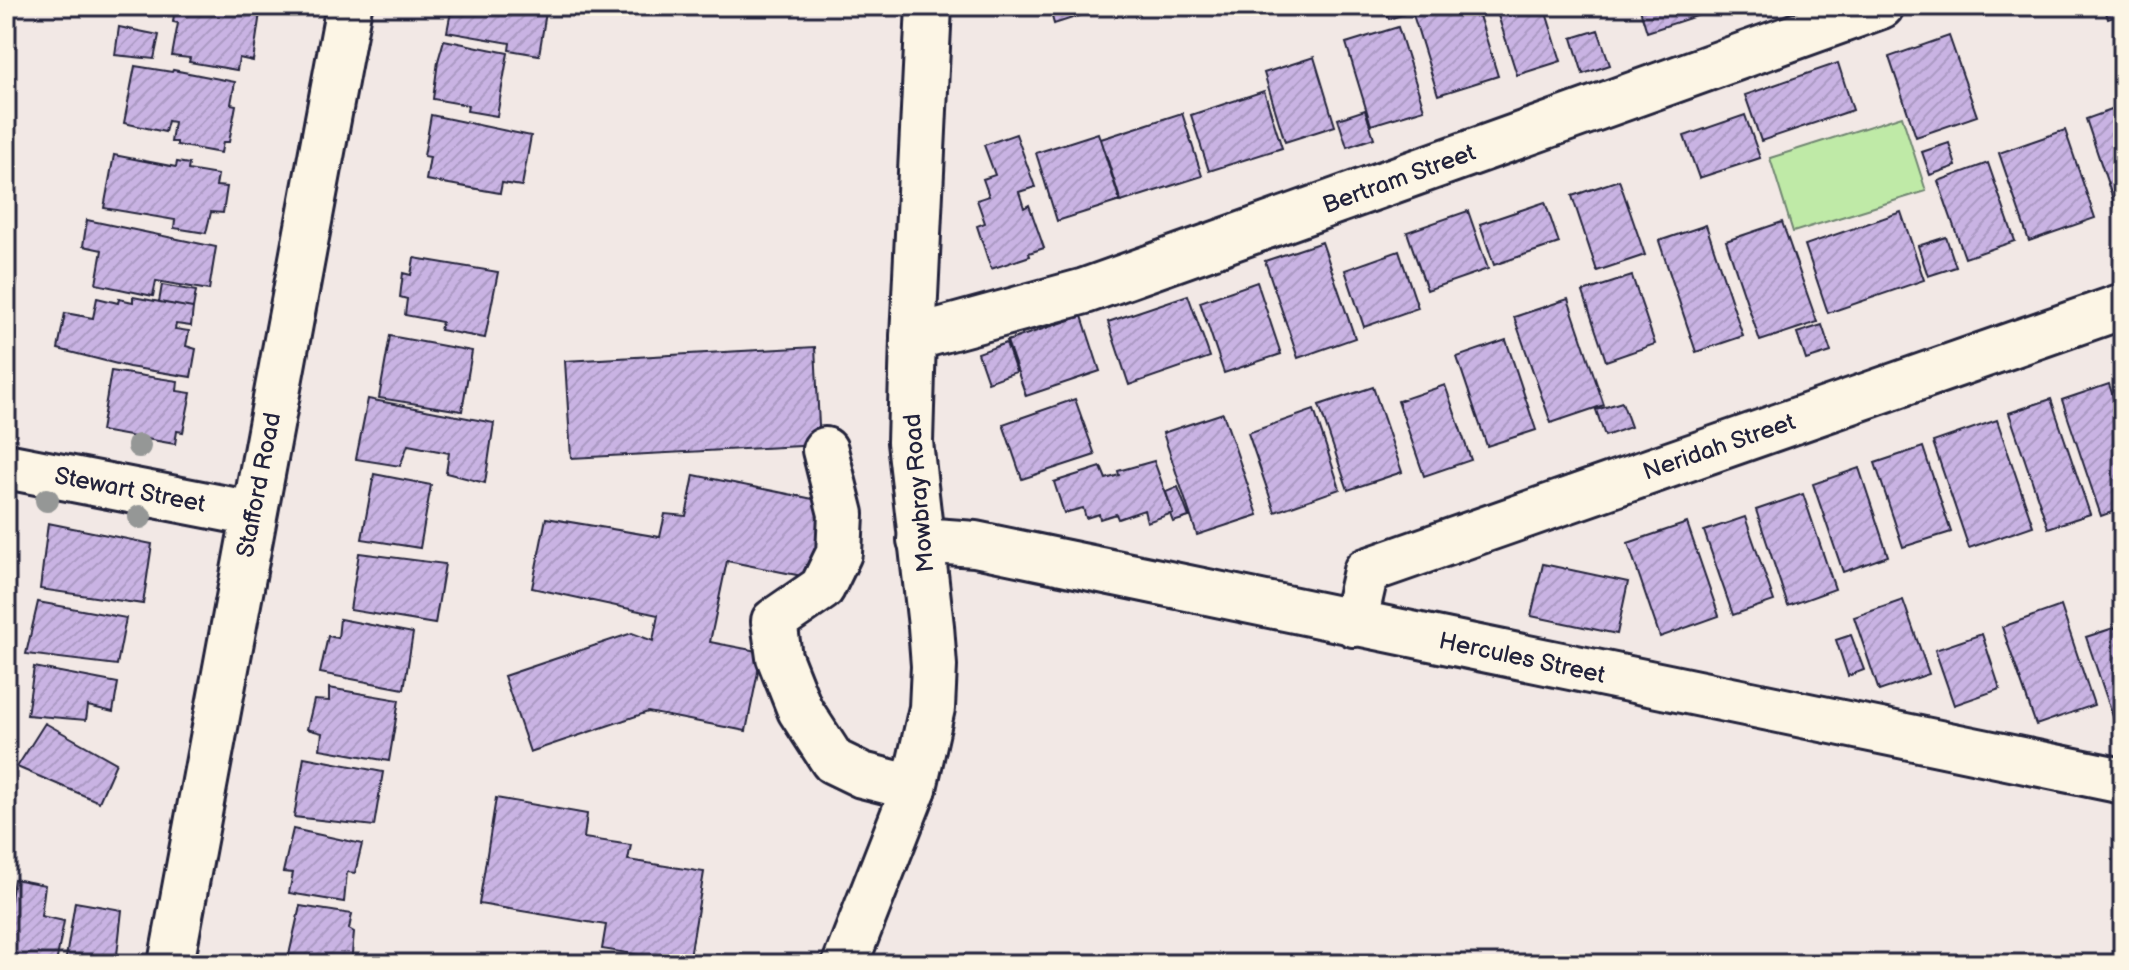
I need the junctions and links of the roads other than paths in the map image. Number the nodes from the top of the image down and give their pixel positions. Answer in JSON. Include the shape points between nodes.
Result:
{"nodes":[{"id":1,"x":349,"y":6,"type":"edge"},
{"id":2,"x":929,"y":6,"type":"edge"},
{"id":3,"x":1881,"y":6,"type":"edge"},
{"id":4,"x":2123,"y":306,"type":"edge"},
{"id":5,"x":913,"y":338,"type":"junction"},
{"id":6,"x":825,"y":450,"type":"dead end"},
{"id":7,"x":6,"y":466,"type":"edge"},
{"id":8,"x":253,"y":514,"type":"junction"},
{"id":9,"x":920,"y":540,"type":"junction"},
{"id":10,"x":1354,"y":624,"type":"junction"},
{"id":11,"x":2123,"y":781,"type":"edge"},
{"id":12,"x":914,"y":788,"type":"junction"},
{"id":13,"x":171,"y":964,"type":"edge"},
{"id":14,"x":845,"y":964,"type":"edge"}],
"edges":[{"from":1,"to":8,"type":"street","name":"Stafford Road"},
{"from":2,"to":5,"type":"street","name":"Mowbray Road"},
{"from":3,"to":5,"type":"street","name":"Bertram Street","via":[[1085,291]]},
{"from":4,"to":10,"type":"street","name":"Neridah Street","via":[[1366,571]]},
{"from":5,"to":9,"type":"street","name":"Mowbray Road","via":[[910,442]]},
{"from":6,"to":12,"type":"street","via":[[841,514],[839,553],[822,588],[774,621],[779,657],[800,710],[833,761],[862,775]]},
{"from":7,"to":8,"type":"street","name":"Stewart Street"},
{"from":8,"to":13,"type":"street","name":"Stafford Road"},
{"from":9,"to":10,"type":"street","name":"Hercules Street","via":[[975,544]]},
{"from":9,"to":12,"type":"street","name":"Mowbray Road","via":[[934,666],[932,708]]},
{"from":10,"to":11,"type":"street","name":"Hercules Street"},
{"from":12,"to":14,"type":"street","name":"Mowbray Road"}]}
